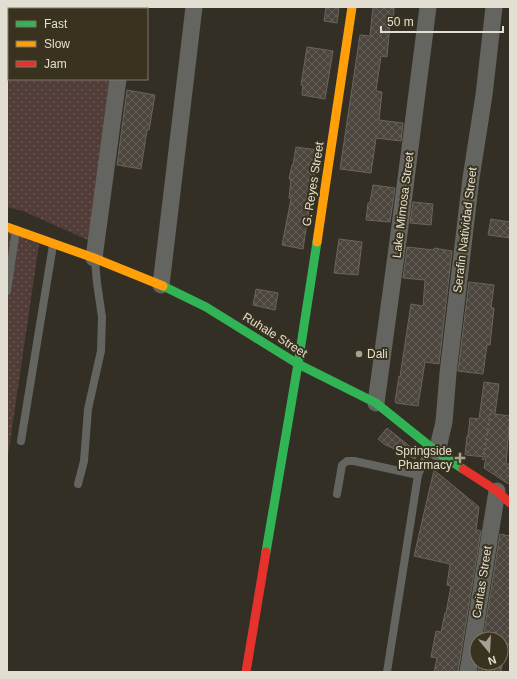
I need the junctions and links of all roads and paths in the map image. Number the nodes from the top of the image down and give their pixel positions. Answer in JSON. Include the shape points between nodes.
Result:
{"nodes":[{"id":1,"x":194,"y":7,"type":"edge"},
{"id":2,"x":352,"y":7,"type":"edge"},
{"id":3,"x":428,"y":7,"type":"edge"},
{"id":4,"x":494,"y":7,"type":"edge"},
{"id":5,"x":118,"y":80,"type":"edge"},
{"id":6,"x":11,"y":228,"type":"edge"},
{"id":7,"x":53,"y":243,"type":"junction"},
{"id":8,"x":94,"y":258,"type":"junction"},
{"id":9,"x":161,"y":285,"type":"junction"},
{"id":10,"x":7,"y":291,"type":"edge"},
{"id":11,"x":298,"y":364,"type":"junction"},
{"id":12,"x":376,"y":403,"type":"junction"},
{"id":13,"x":491,"y":409,"type":"dead end"},
{"id":14,"x":20,"y":441,"type":"dead end"},
{"id":15,"x":434,"y":450,"type":"junction"},
{"id":16,"x":418,"y":475,"type":"junction"},
{"id":17,"x":479,"y":480,"type":"junction"},
{"id":18,"x":78,"y":484,"type":"dead end"},
{"id":19,"x":497,"y":491,"type":"junction"},
{"id":20,"x":337,"y":494,"type":"dead end"},
{"id":21,"x":510,"y":502,"type":"edge"},
{"id":22,"x":246,"y":672,"type":"edge"},
{"id":23,"x":387,"y":672,"type":"edge"},
{"id":24,"x":468,"y":672,"type":"edge"}],
"edges":[{"from":1,"to":9,"type":"street"},
{"from":2,"to":11,"type":"street","name":"G. Reyes Street"},
{"from":3,"to":12,"type":"street","name":"Lake Mimosa Street"},
{"from":4,"to":15,"type":"street","name":"Serafin Natividad Street","via":[[471,178],[444,422]]},
{"from":5,"to":8,"type":"street"},
{"from":6,"to":7,"type":"street","name":"Ruhale Street"},
{"from":6,"to":10,"type":"lane"},
{"from":7,"to":8,"type":"street","name":"Ruhale Street"},
{"from":7,"to":14,"type":"lane"},
{"from":8,"to":9,"type":"street","name":"Ruhale Street"},
{"from":8,"to":18,"type":"lane","via":[[102,317],[101,351],[88,409],[84,461]]},
{"from":9,"to":11,"type":"street","name":"Ruhale Street","via":[[206,307]]},
{"from":11,"to":12,"type":"street","name":"Ruhale Street"},
{"from":11,"to":22,"type":"street","name":"G. Reyes Street"},
{"from":12,"to":15,"type":"street","name":"Ruhale Street"},
{"from":13,"to":17,"type":"path"},
{"from":15,"to":16,"type":"lane"},
{"from":15,"to":17,"type":"street","name":"Ruhale Street"},
{"from":16,"to":20,"type":"lane","via":[[347,461],[342,465]]},
{"from":16,"to":23,"type":"lane"},
{"from":17,"to":19,"type":"street","name":"Ruhale Street"},
{"from":19,"to":21,"type":"street","name":"Ruhale Street"},
{"from":19,"to":24,"type":"street","name":"Caritas Street"}]}
